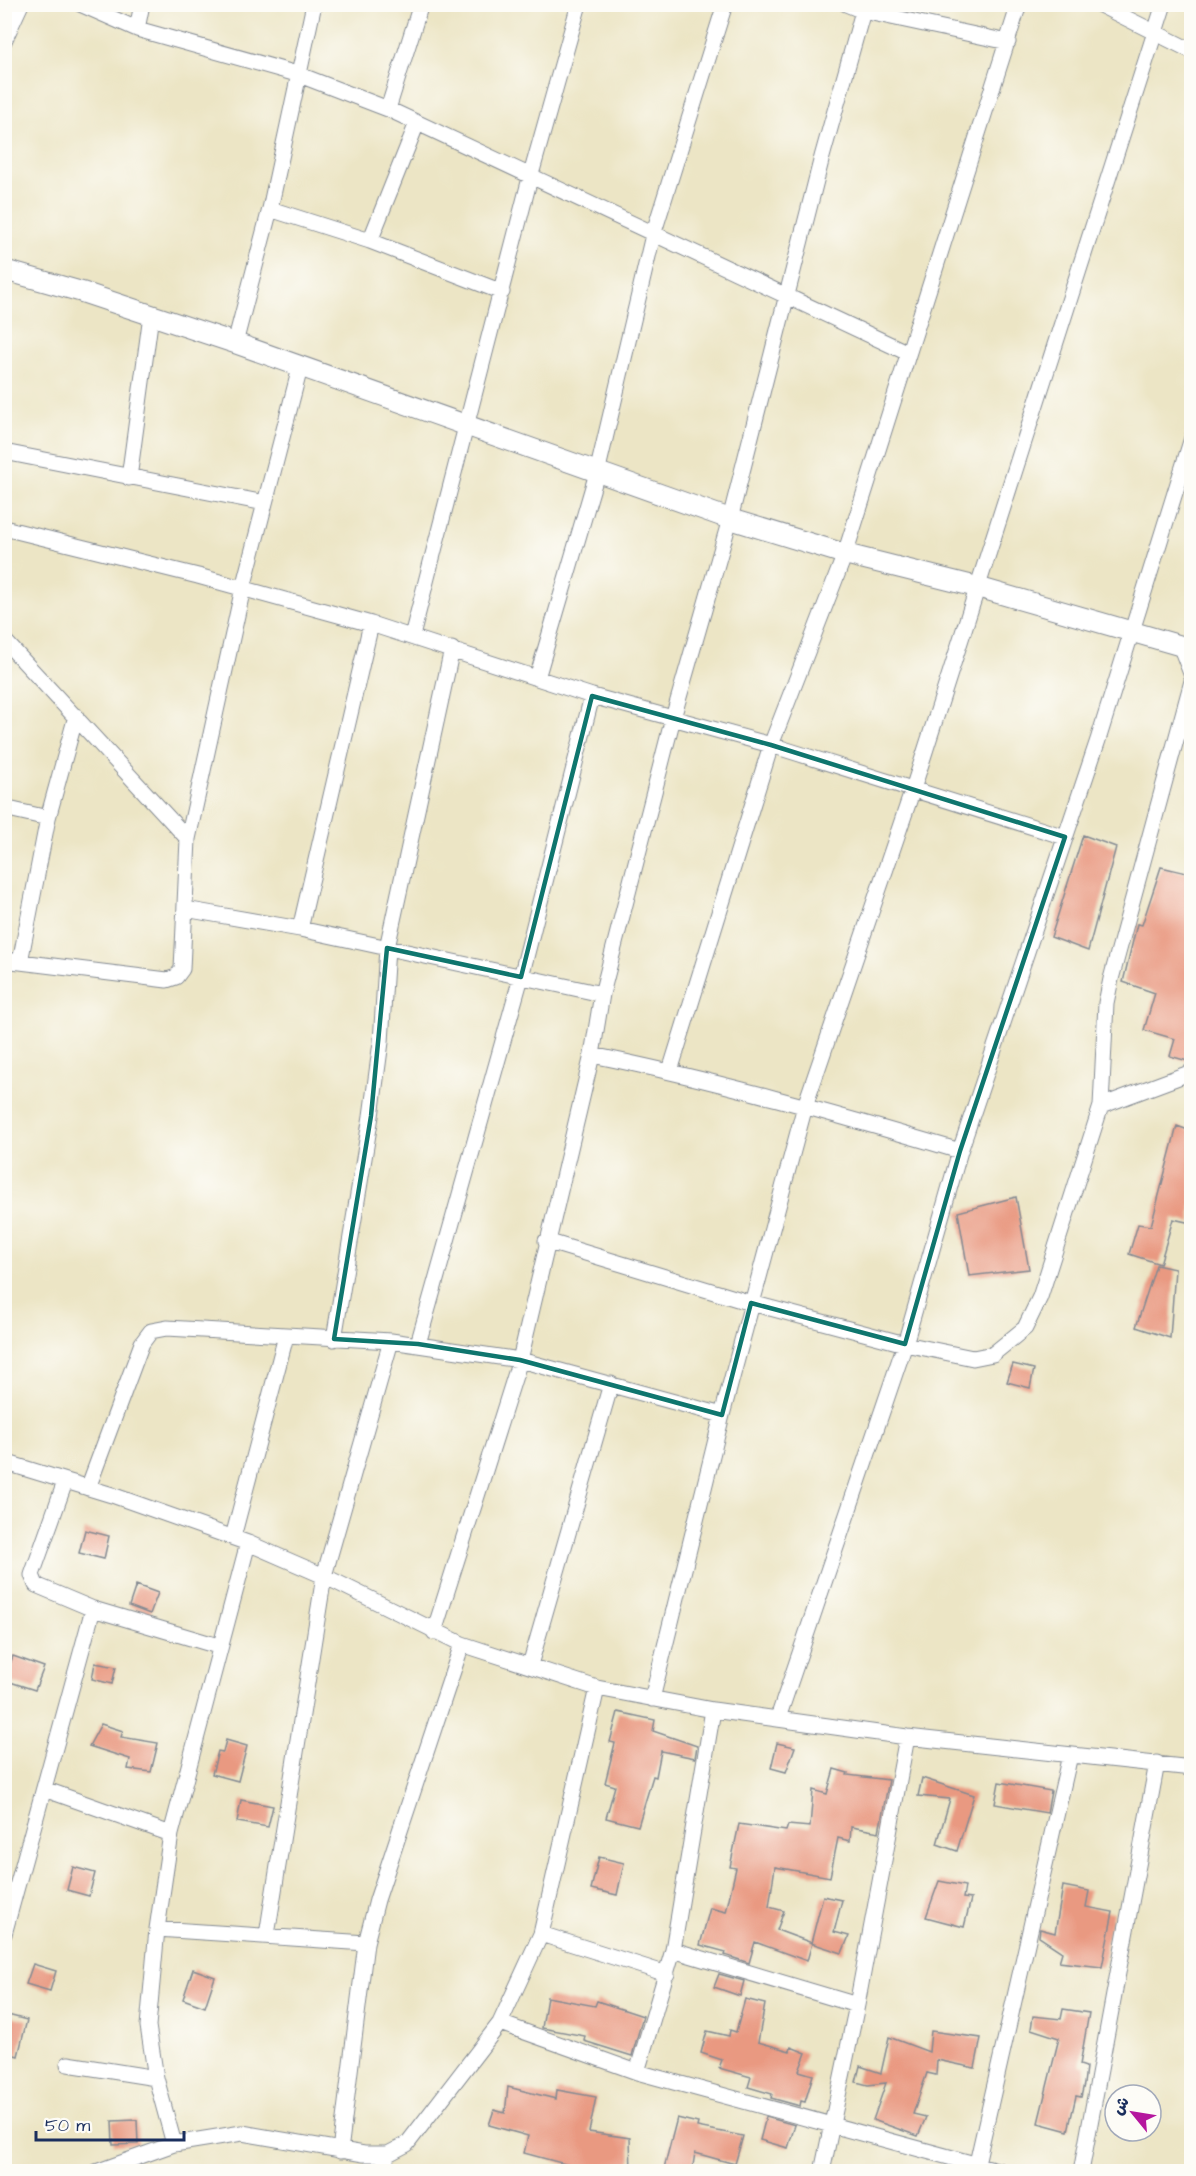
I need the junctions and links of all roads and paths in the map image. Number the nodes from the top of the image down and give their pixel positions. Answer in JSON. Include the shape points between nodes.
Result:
{"nodes":[{"id":1,"x":21,"y":4,"type":"edge"},
{"id":2,"x":80,"y":4,"type":"edge"},
{"id":3,"x":142,"y":4,"type":"edge"},
{"id":4,"x":314,"y":4,"type":"edge"},
{"id":5,"x":421,"y":4,"type":"edge"},
{"id":6,"x":579,"y":4,"type":"edge"},
{"id":7,"x":725,"y":4,"type":"edge"},
{"id":8,"x":846,"y":4,"type":"edge"},
{"id":9,"x":1020,"y":4,"type":"edge"},
{"id":10,"x":1098,"y":4,"type":"edge"},
{"id":11,"x":1164,"y":4,"type":"edge"},
{"id":12,"x":864,"y":8,"type":"edge"},
{"id":13,"x":137,"y":28,"type":"junction"},
{"id":14,"x":1154,"y":32,"type":"junction"},
{"id":15,"x":4,"y":41,"type":"edge"},
{"id":16,"x":1008,"y":42,"type":"junction"},
{"id":17,"x":1191,"y":51,"type":"edge"},
{"id":18,"x":297,"y":74,"type":"junction"},
{"id":19,"x":388,"y":109,"type":"junction"},
{"id":20,"x":417,"y":123,"type":"junction"},
{"id":21,"x":530,"y":178,"type":"junction"},
{"id":22,"x":270,"y":209,"type":"junction"},
{"id":23,"x":653,"y":235,"type":"junction"},
{"id":24,"x":370,"y":242,"type":"junction"},
{"id":25,"x":4,"y":270,"type":"edge"},
{"id":26,"x":502,"y":292,"type":"junction"},
{"id":27,"x":787,"y":297,"type":"junction"},
{"id":28,"x":151,"y":315,"type":"junction"},
{"id":29,"x":235,"y":343,"type":"junction"},
{"id":30,"x":908,"y":353,"type":"junction"},
{"id":31,"x":300,"y":368,"type":"junction"},
{"id":32,"x":467,"y":427,"type":"junction"},
{"id":33,"x":1191,"y":438,"type":"edge"},
{"id":34,"x":4,"y":452,"type":"edge"},
{"id":35,"x":597,"y":473,"type":"junction"},
{"id":36,"x":129,"y":478,"type":"junction"},
{"id":37,"x":265,"y":503,"type":"junction"},
{"id":38,"x":730,"y":519,"type":"junction"},
{"id":39,"x":4,"y":528,"type":"edge"},
{"id":40,"x":845,"y":554,"type":"junction"},
{"id":41,"x":977,"y":587,"type":"junction"},
{"id":42,"x":243,"y":588,"type":"junction"},
{"id":43,"x":371,"y":624,"type":"junction"},
{"id":44,"x":1131,"y":630,"type":"junction"},
{"id":45,"x":412,"y":636,"type":"junction"},
{"id":46,"x":4,"y":640,"type":"edge"},
{"id":47,"x":1186,"y":647,"type":"edge"},
{"id":48,"x":452,"y":650,"type":"junction"},
{"id":49,"x":1191,"y":676,"type":"edge"},
{"id":50,"x":537,"y":678,"type":"junction"},
{"id":51,"x":1191,"y":681,"type":"edge"},
{"id":52,"x":592,"y":696,"type":"junction"},
{"id":53,"x":76,"y":716,"type":"junction"},
{"id":54,"x":673,"y":718,"type":"junction"},
{"id":55,"x":771,"y":745,"type":"junction"},
{"id":56,"x":914,"y":789,"type":"junction"},
{"id":57,"x":4,"y":808,"type":"edge"},
{"id":58,"x":48,"y":818,"type":"junction"},
{"id":59,"x":1065,"y":837,"type":"junction"},
{"id":60,"x":188,"y":839,"type":"junction"},
{"id":61,"x":185,"y":909,"type":"junction"},
{"id":62,"x":300,"y":929,"type":"junction"},
{"id":63,"x":387,"y":948,"type":"junction"},
{"id":64,"x":4,"y":960,"type":"edge"},
{"id":65,"x":20,"y":962,"type":"junction"},
{"id":66,"x":521,"y":977,"type":"junction"},
{"id":67,"x":602,"y":994,"type":"junction"},
{"id":68,"x":592,"y":1055,"type":"junction"},
{"id":69,"x":670,"y":1071,"type":"junction"},
{"id":70,"x":1191,"y":1072,"type":"edge"},
{"id":71,"x":805,"y":1106,"type":"junction"},
{"id":72,"x":1101,"y":1106,"type":"junction"},
{"id":73,"x":960,"y":1151,"type":"junction"},
{"id":74,"x":546,"y":1241,"type":"junction"},
{"id":75,"x":751,"y":1303,"type":"junction"},
{"id":76,"x":286,"y":1336,"type":"junction"},
{"id":77,"x":334,"y":1339,"type":"junction"},
{"id":78,"x":392,"y":1341,"type":"junction"},
{"id":79,"x":418,"y":1344,"type":"junction"},
{"id":80,"x":905,"y":1344,"type":"junction"},
{"id":81,"x":520,"y":1360,"type":"junction"},
{"id":82,"x":611,"y":1384,"type":"junction"},
{"id":83,"x":722,"y":1415,"type":"junction"},
{"id":84,"x":7,"y":1463,"type":"edge"},
{"id":85,"x":65,"y":1482,"type":"junction"},
{"id":86,"x":88,"y":1488,"type":"junction"},
{"id":87,"x":232,"y":1537,"type":"junction"},
{"id":88,"x":248,"y":1543,"type":"junction"},
{"id":89,"x":324,"y":1576,"type":"junction"},
{"id":90,"x":93,"y":1609,"type":"junction"},
{"id":91,"x":434,"y":1632,"type":"junction"},
{"id":92,"x":462,"y":1644,"type":"junction"},
{"id":93,"x":218,"y":1646,"type":"junction"},
{"id":94,"x":530,"y":1665,"type":"junction"},
{"id":95,"x":597,"y":1688,"type":"junction"},
{"id":96,"x":652,"y":1699,"type":"junction"},
{"id":97,"x":713,"y":1710,"type":"junction"},
{"id":98,"x":778,"y":1718,"type":"junction"},
{"id":99,"x":907,"y":1737,"type":"junction"},
{"id":100,"x":1070,"y":1755,"type":"junction"},
{"id":101,"x":1157,"y":1763,"type":"junction"},
{"id":102,"x":1191,"y":1768,"type":"edge"},
{"id":103,"x":44,"y":1789,"type":"junction"},
{"id":104,"x":171,"y":1833,"type":"junction"},
{"id":105,"x":157,"y":1929,"type":"junction"},
{"id":106,"x":4,"y":1934,"type":"edge"},
{"id":107,"x":540,"y":1934,"type":"junction"},
{"id":108,"x":267,"y":1935,"type":"junction"},
{"id":109,"x":366,"y":1943,"type":"junction"},
{"id":110,"x":673,"y":1950,"type":"junction"},
{"id":111,"x":667,"y":1974,"type":"junction"},
{"id":112,"x":857,"y":2006,"type":"junction"},
{"id":113,"x":500,"y":2023,"type":"junction"},
{"id":114,"x":68,"y":2064,"type":"dead end"},
{"id":115,"x":637,"y":2072,"type":"junction"},
{"id":116,"x":156,"y":2078,"type":"junction"},
{"id":117,"x":831,"y":2126,"type":"junction"},
{"id":118,"x":174,"y":2144,"type":"junction"},
{"id":119,"x":340,"y":2151,"type":"junction"},
{"id":120,"x":388,"y":2154,"type":"junction"},
{"id":121,"x":976,"y":2168,"type":"edge"},
{"id":122,"x":96,"y":2172,"type":"edge"},
{"id":123,"x":381,"y":2172,"type":"edge"},
{"id":124,"x":822,"y":2172,"type":"edge"},
{"id":125,"x":1004,"y":2172,"type":"edge"},
{"id":126,"x":1081,"y":2172,"type":"edge"}],
"edges":[{"from":1,"to":15,"type":"street"},
{"from":2,"to":13,"type":"street"},
{"from":3,"to":13,"type":"street"},
{"from":4,"to":18,"type":"street"},
{"from":5,"to":19,"type":"street"},
{"from":6,"to":21,"type":"street"},
{"from":7,"to":23,"type":"street"},
{"from":8,"to":12,"type":"street"},
{"from":9,"to":16,"type":"street"},
{"from":10,"to":14,"type":"street"},
{"from":11,"to":14,"type":"street"},
{"from":12,"to":16,"type":"street"},
{"from":12,"to":27,"type":"street"},
{"from":13,"to":18,"type":"street"},
{"from":14,"to":17,"type":"street"},
{"from":14,"to":41,"type":"street"},
{"from":16,"to":30,"type":"street"},
{"from":18,"to":19,"type":"street"},
{"from":18,"to":22,"type":"street"},
{"from":19,"to":20,"type":"street"},
{"from":20,"to":21,"type":"street"},
{"from":20,"to":24,"type":"street"},
{"from":21,"to":23,"type":"street"},
{"from":21,"to":26,"type":"street"},
{"from":22,"to":24,"type":"street"},
{"from":22,"to":29,"type":"street"},
{"from":23,"to":27,"type":"street"},
{"from":23,"to":35,"type":"street"},
{"from":24,"to":26,"type":"street"},
{"from":25,"to":28,"type":"street"},
{"from":26,"to":32,"type":"street"},
{"from":27,"to":30,"type":"street"},
{"from":27,"to":38,"type":"street"},
{"from":28,"to":29,"type":"street"},
{"from":28,"to":36,"type":"street"},
{"from":29,"to":31,"type":"street"},
{"from":30,"to":40,"type":"street"},
{"from":31,"to":32,"type":"street"},
{"from":31,"to":37,"type":"street"},
{"from":32,"to":35,"type":"street"},
{"from":32,"to":45,"type":"street"},
{"from":33,"to":44,"type":"street"},
{"from":34,"to":36,"type":"street"},
{"from":35,"to":38,"type":"street"},
{"from":35,"to":50,"type":"street"},
{"from":36,"to":37,"type":"street"},
{"from":37,"to":42,"type":"street"},
{"from":38,"to":40,"type":"street"},
{"from":38,"to":54,"type":"street"},
{"from":39,"to":42,"type":"street"},
{"from":40,"to":41,"type":"street"},
{"from":40,"to":55,"type":"street"},
{"from":41,"to":44,"type":"street"},
{"from":41,"to":56,"type":"street"},
{"from":42,"to":43,"type":"street"},
{"from":42,"to":60,"type":"street"},
{"from":43,"to":45,"type":"street"},
{"from":43,"to":62,"type":"street"},
{"from":44,"to":47,"type":"street"},
{"from":44,"to":59,"type":"street"},
{"from":45,"to":48,"type":"street"},
{"from":46,"to":53,"type":"street"},
{"from":47,"to":49,"type":"street"},
{"from":48,"to":50,"type":"street"},
{"from":48,"to":63,"type":"street"},
{"from":50,"to":52,"type":"street"},
{"from":51,"to":72,"type":"street","via":[[1111,978],[1106,1003]]},
{"from":52,"to":54,"type":"street"},
{"from":52,"to":66,"type":"street"},
{"from":53,"to":58,"type":"street"},
{"from":53,"to":60,"type":"street"},
{"from":54,"to":55,"type":"street"},
{"from":54,"to":67,"type":"street"},
{"from":55,"to":56,"type":"street"},
{"from":55,"to":69,"type":"street"},
{"from":56,"to":59,"type":"street"},
{"from":56,"to":71,"type":"street"},
{"from":57,"to":58,"type":"street"},
{"from":58,"to":65,"type":"street"},
{"from":59,"to":73,"type":"street"},
{"from":60,"to":61,"type":"street"},
{"from":61,"to":62,"type":"street"},
{"from":61,"to":65,"type":"street","via":[[182,969],[167,980]]},
{"from":62,"to":63,"type":"street"},
{"from":63,"to":66,"type":"street"},
{"from":63,"to":77,"type":"street","via":[[371,1116]]},
{"from":64,"to":65,"type":"street"},
{"from":66,"to":67,"type":"street"},
{"from":66,"to":79,"type":"street"},
{"from":67,"to":68,"type":"street"},
{"from":68,"to":69,"type":"street"},
{"from":68,"to":74,"type":"street"},
{"from":69,"to":71,"type":"street"},
{"from":70,"to":72,"type":"street"},
{"from":71,"to":73,"type":"street"},
{"from":71,"to":75,"type":"street"},
{"from":72,"to":80,"type":"street","via":[[1040,1297],[1025,1328],[993,1354],[973,1358]]},
{"from":73,"to":80,"type":"street"},
{"from":74,"to":75,"type":"street"},
{"from":74,"to":81,"type":"street"},
{"from":75,"to":80,"type":"street"},
{"from":75,"to":83,"type":"street"},
{"from":76,"to":77,"type":"street"},
{"from":76,"to":86,"type":"street","via":[[167,1328],[150,1331],[142,1343]]},
{"from":76,"to":87,"type":"street"},
{"from":77,"to":78,"type":"street"},
{"from":78,"to":79,"type":"street"},
{"from":78,"to":89,"type":"street"},
{"from":79,"to":81,"type":"street"},
{"from":80,"to":98,"type":"street"},
{"from":81,"to":82,"type":"street"},
{"from":81,"to":91,"type":"street"},
{"from":82,"to":83,"type":"street"},
{"from":82,"to":94,"type":"street"},
{"from":83,"to":96,"type":"street"},
{"from":84,"to":85,"type":"street"},
{"from":85,"to":86,"type":"street"},
{"from":85,"to":90,"type":"street","via":[[33,1581]]},
{"from":86,"to":87,"type":"street"},
{"from":87,"to":88,"type":"street"},
{"from":88,"to":89,"type":"street"},
{"from":88,"to":93,"type":"street"},
{"from":89,"to":91,"type":"street"},
{"from":89,"to":108,"type":"street"},
{"from":90,"to":93,"type":"street"},
{"from":90,"to":103,"type":"street"},
{"from":91,"to":92,"type":"street"},
{"from":92,"to":94,"type":"street"},
{"from":92,"to":109,"type":"street"},
{"from":93,"to":104,"type":"street"},
{"from":94,"to":95,"type":"street"},
{"from":95,"to":96,"type":"street"},
{"from":95,"to":107,"type":"street"},
{"from":96,"to":97,"type":"street"},
{"from":97,"to":98,"type":"street"},
{"from":97,"to":110,"type":"street"},
{"from":98,"to":99,"type":"street"},
{"from":99,"to":100,"type":"street"},
{"from":99,"to":112,"type":"street"},
{"from":100,"to":101,"type":"street"},
{"from":100,"to":121,"type":"street"},
{"from":101,"to":102,"type":"street"},
{"from":101,"to":126,"type":"street"},
{"from":103,"to":104,"type":"street"},
{"from":103,"to":106,"type":"street"},
{"from":104,"to":105,"type":"street"},
{"from":105,"to":108,"type":"street"},
{"from":105,"to":116,"type":"street","via":[[148,2026]]},
{"from":107,"to":111,"type":"street"},
{"from":107,"to":113,"type":"street"},
{"from":108,"to":109,"type":"street"},
{"from":109,"to":119,"type":"street"},
{"from":110,"to":111,"type":"street"},
{"from":110,"to":112,"type":"street"},
{"from":111,"to":115,"type":"street"},
{"from":112,"to":117,"type":"street"},
{"from":113,"to":115,"type":"street"},
{"from":113,"to":120,"type":"street","via":[[407,2144]]},
{"from":114,"to":116,"type":"street"},
{"from":115,"to":117,"type":"street"},
{"from":116,"to":118,"type":"street"},
{"from":117,"to":121,"type":"street"},
{"from":117,"to":124,"type":"street"},
{"from":118,"to":119,"type":"street","via":[[242,2133]]},
{"from":118,"to":122,"type":"street"},
{"from":119,"to":120,"type":"street"},
{"from":120,"to":123,"type":"street"},
{"from":121,"to":125,"type":"street"}]}
